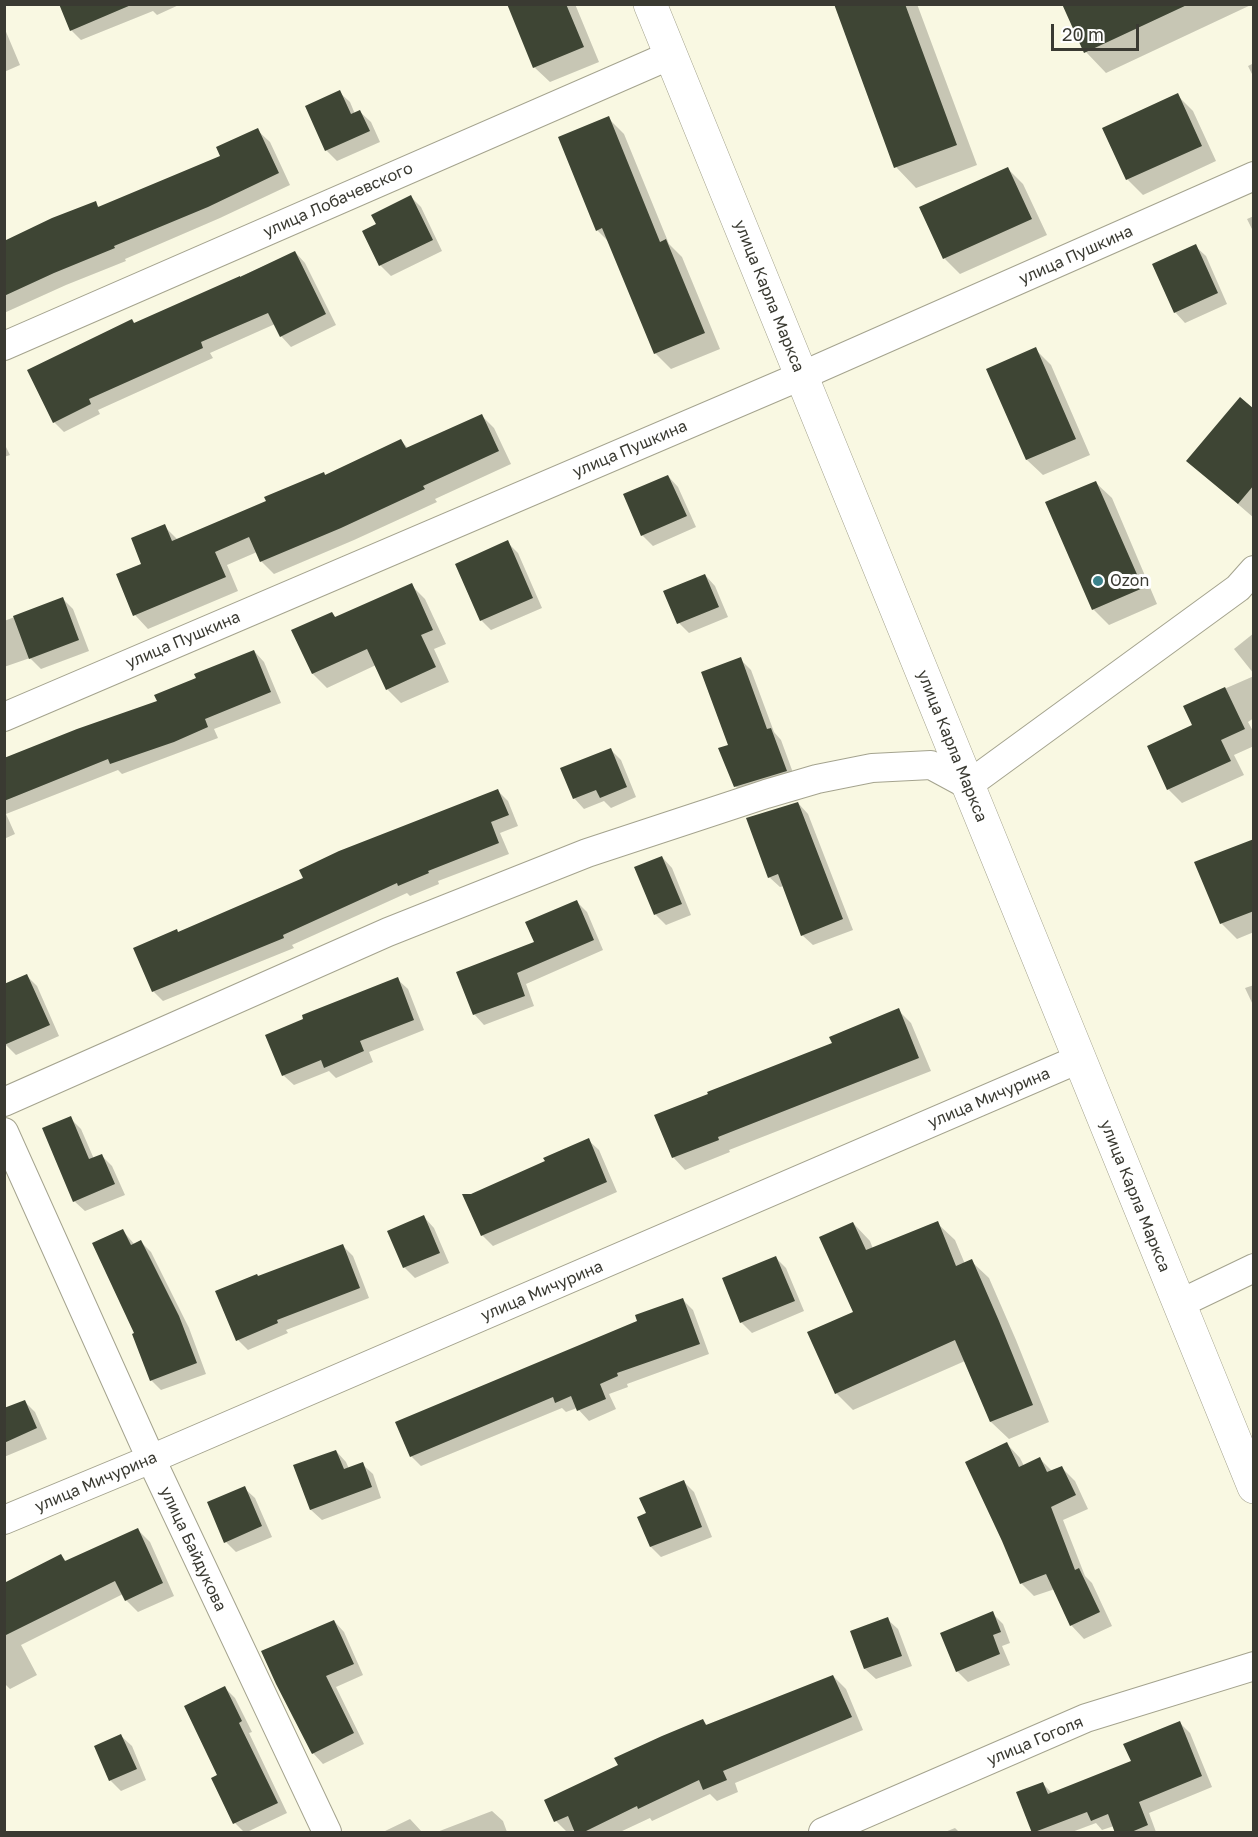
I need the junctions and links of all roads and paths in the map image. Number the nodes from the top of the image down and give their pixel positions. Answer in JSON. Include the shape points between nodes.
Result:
{"nodes":[{"id":1,"x":650,"y":4,"type":"edge"},
{"id":2,"x":670,"y":55,"type":"junction"},
{"id":3,"x":1254,"y":176,"type":"edge"},
{"id":4,"x":4,"y":346,"type":"edge"},
{"id":5,"x":801,"y":376,"type":"junction"},
{"id":6,"x":1254,"y":570,"type":"edge"},
{"id":7,"x":4,"y":717,"type":"edge"},
{"id":8,"x":968,"y":785,"type":"junction"},
{"id":9,"x":1079,"y":1059,"type":"junction"},
{"id":10,"x":4,"y":1102,"type":"edge"},
{"id":11,"x":4,"y":1132,"type":"edge"},
{"id":12,"x":1254,"y":1268,"type":"edge"},
{"id":13,"x":1179,"y":1304,"type":"junction"},
{"id":14,"x":151,"y":1459,"type":"junction"},
{"id":15,"x":1254,"y":1487,"type":"edge"},
{"id":16,"x":4,"y":1520,"type":"edge"},
{"id":17,"x":1254,"y":1666,"type":"edge"},
{"id":18,"x":327,"y":1833,"type":"edge"},
{"id":19,"x":823,"y":1833,"type":"edge"}],
"edges":[{"from":1,"to":2,"type":"main road","name":"улица Карла Маркса"},
{"from":2,"to":4,"type":"street","name":"улица Лобачевского"},
{"from":2,"to":5,"type":"main road","name":"улица Карла Маркса"},
{"from":3,"to":5,"type":"street","name":"улица Пушкина"},
{"from":5,"to":7,"type":"street","name":"улица Пушкина"},
{"from":5,"to":8,"type":"main road","name":"улица Карла Маркса"},
{"from":6,"to":8,"type":"street","via":[[1238,588]]},
{"from":8,"to":9,"type":"main road","name":"улица Карла Маркса"},
{"from":8,"to":10,"type":"street","via":[[931,765],[873,768],[818,779],[732,805],[587,853],[388,932]]},
{"from":9,"to":13,"type":"main road","name":"улица Карла Маркса"},
{"from":9,"to":14,"type":"street","name":"улица Мичурина"},
{"from":11,"to":14,"type":"street","name":"улица Байдукова"},
{"from":12,"to":13,"type":"street"},
{"from":13,"to":15,"type":"main road","name":"улица Карла Маркса"},
{"from":14,"to":16,"type":"street","name":"улица Мичурина"},
{"from":14,"to":18,"type":"street","name":"улица Байдукова"},
{"from":17,"to":19,"type":"street","name":"улица Гоголя","via":[[1086,1718]]}]}
